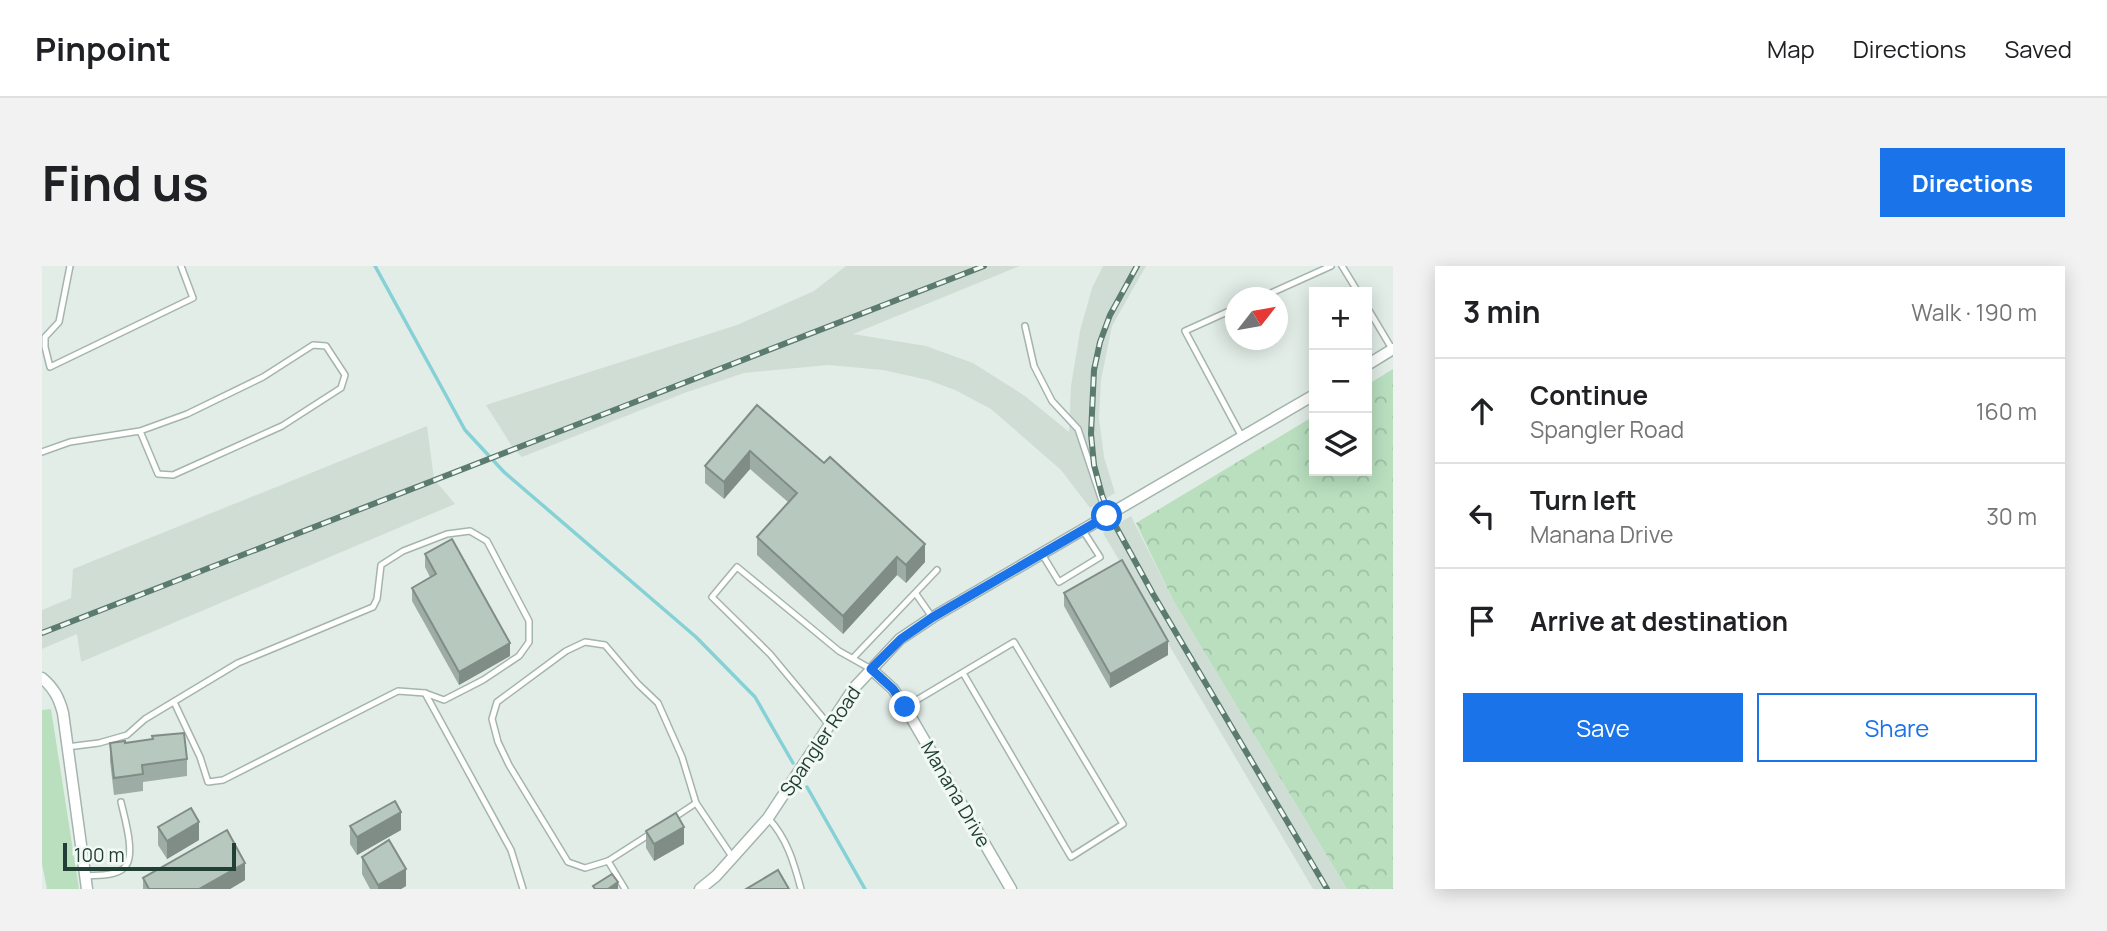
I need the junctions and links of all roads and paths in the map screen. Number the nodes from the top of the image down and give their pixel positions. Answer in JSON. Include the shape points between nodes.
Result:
{"nodes":[{"id":1,"x":70,"y":266,"type":"edge"},
{"id":2,"x":181,"y":266,"type":"edge"},
{"id":3,"x":1331,"y":266,"type":"edge"},
{"id":4,"x":1342,"y":266,"type":"edge"},
{"id":5,"x":1284,"y":287,"type":"edge"},
{"id":6,"x":1355,"y":287,"type":"edge"},
{"id":7,"x":1225,"y":314,"type":"edge"},
{"id":8,"x":1372,"y":315,"type":"edge"},
{"id":9,"x":1025,"y":326,"type":"dead end"},
{"id":10,"x":1393,"y":350,"type":"edge"},
{"id":11,"x":1372,"y":362,"type":"edge"},
{"id":12,"x":1309,"y":398,"type":"edge"},
{"id":13,"x":141,"y":431,"type":"junction"},
{"id":14,"x":1242,"y":437,"type":"junction"},
{"id":15,"x":42,"y":452,"type":"edge"},
{"id":16,"x":1107,"y":516,"type":"junction"},
{"id":17,"x":1082,"y":530,"type":"junction"},
{"id":18,"x":1042,"y":554,"type":"junction"},
{"id":19,"x":937,"y":570,"type":"dead end"},
{"id":20,"x":916,"y":594,"type":"junction"},
{"id":21,"x":933,"y":617,"type":"junction"},
{"id":22,"x":853,"y":658,"type":"junction"},
{"id":23,"x":871,"y":669,"type":"junction"},
{"id":24,"x":963,"y":673,"type":"junction"},
{"id":25,"x":42,"y":678,"type":"edge"},
{"id":26,"x":425,"y":692,"type":"junction"},
{"id":27,"x":174,"y":702,"type":"junction"},
{"id":28,"x":905,"y":707,"type":"junction"},
{"id":29,"x":829,"y":725,"type":"junction"},
{"id":30,"x":67,"y":747,"type":"junction"},
{"id":31,"x":121,"y":802,"type":"dead end"},
{"id":32,"x":696,"y":803,"type":"junction"},
{"id":33,"x":768,"y":818,"type":"junction"},
{"id":34,"x":663,"y":825,"type":"edge"},
{"id":35,"x":652,"y":832,"type":"edge"},
{"id":36,"x":733,"y":858,"type":"junction"},
{"id":37,"x":608,"y":861,"type":"junction"},
{"id":38,"x":86,"y":876,"type":"junction"},
{"id":39,"x":88,"y":889,"type":"edge"},
{"id":40,"x":523,"y":889,"type":"edge"},
{"id":41,"x":625,"y":889,"type":"edge"},
{"id":42,"x":700,"y":889,"type":"edge"},
{"id":43,"x":801,"y":889,"type":"edge"},
{"id":44,"x":1011,"y":889,"type":"edge"}],
"edges":[{"from":1,"to":2,"type":"lane","via":[[59,322],[45,337],[50,367],[193,298]]},
{"from":3,"to":5,"type":"lane"},
{"from":4,"to":6,"type":"lane"},
{"from":7,"to":14,"type":"lane","via":[[1185,331]]},
{"from":8,"to":10,"type":"lane"},
{"from":9,"to":16,"type":"lane","via":[[1034,366],[1052,401],[1078,429]]},
{"from":10,"to":11,"type":"street"},
{"from":12,"to":14,"type":"street","name":"Spangler Road"},
{"from":13,"to":13,"type":"lane","via":[[263,377],[313,345],[326,346],[345,375],[341,388],[282,426],[173,475],[158,474]]},
{"from":13,"to":15,"type":"lane","via":[[69,442]]},
{"from":14,"to":16,"type":"street","name":"Spangler Road"},
{"from":16,"to":17,"type":"street","name":"Spangler Road"},
{"from":17,"to":18,"type":"street","name":"Spangler Road"},
{"from":17,"to":18,"type":"lane","via":[[1100,557],[1059,582]]},
{"from":18,"to":21,"type":"street","name":"Spangler Road"},
{"from":19,"to":20,"type":"lane"},
{"from":20,"to":21,"type":"lane"},
{"from":20,"to":22,"type":"lane"},
{"from":21,"to":23,"type":"street","name":"Spangler Road","via":[[901,639]]},
{"from":22,"to":23,"type":"lane"},
{"from":22,"to":29,"type":"lane","via":[[737,567],[712,597],[770,654]]},
{"from":23,"to":28,"type":"street","name":"Manana Drive"},
{"from":23,"to":29,"type":"street","name":"Spangler Road"},
{"from":24,"to":24,"type":"lane","via":[[1014,642],[1123,824],[1071,857]]},
{"from":24,"to":28,"type":"lane"},
{"from":25,"to":30,"type":"street","via":[[60,700]]},
{"from":26,"to":27,"type":"lane","via":[[398,691],[223,780],[208,782]]},
{"from":26,"to":27,"type":"lane","via":[[444,700],[519,656],[529,642],[530,621],[516,592],[487,541],[470,531],[447,534],[403,551],[382,565],[373,607],[238,663]]},
{"from":26,"to":40,"type":"lane","via":[[511,850]]},
{"from":27,"to":30,"type":"lane","via":[[127,735]]},
{"from":28,"to":44,"type":"street","name":"Manana Drive"},
{"from":29,"to":33,"type":"street","name":"Spangler Road"},
{"from":30,"to":38,"type":"street"},
{"from":31,"to":38,"type":"lane","via":[[129,839],[127,864],[111,874]]},
{"from":32,"to":34,"type":"lane"},
{"from":32,"to":36,"type":"lane"},
{"from":32,"to":37,"type":"lane","via":[[658,703],[605,645],[585,642],[566,651],[497,702],[492,719],[509,765],[568,862],[585,868]]},
{"from":33,"to":36,"type":"street","name":"Spangler Road"},
{"from":33,"to":43,"type":"lane","via":[[791,854]]},
{"from":35,"to":37,"type":"lane"},
{"from":36,"to":42,"type":"street","name":"Spangler Road"},
{"from":37,"to":41,"type":"lane"},
{"from":38,"to":39,"type":"street"}]}
